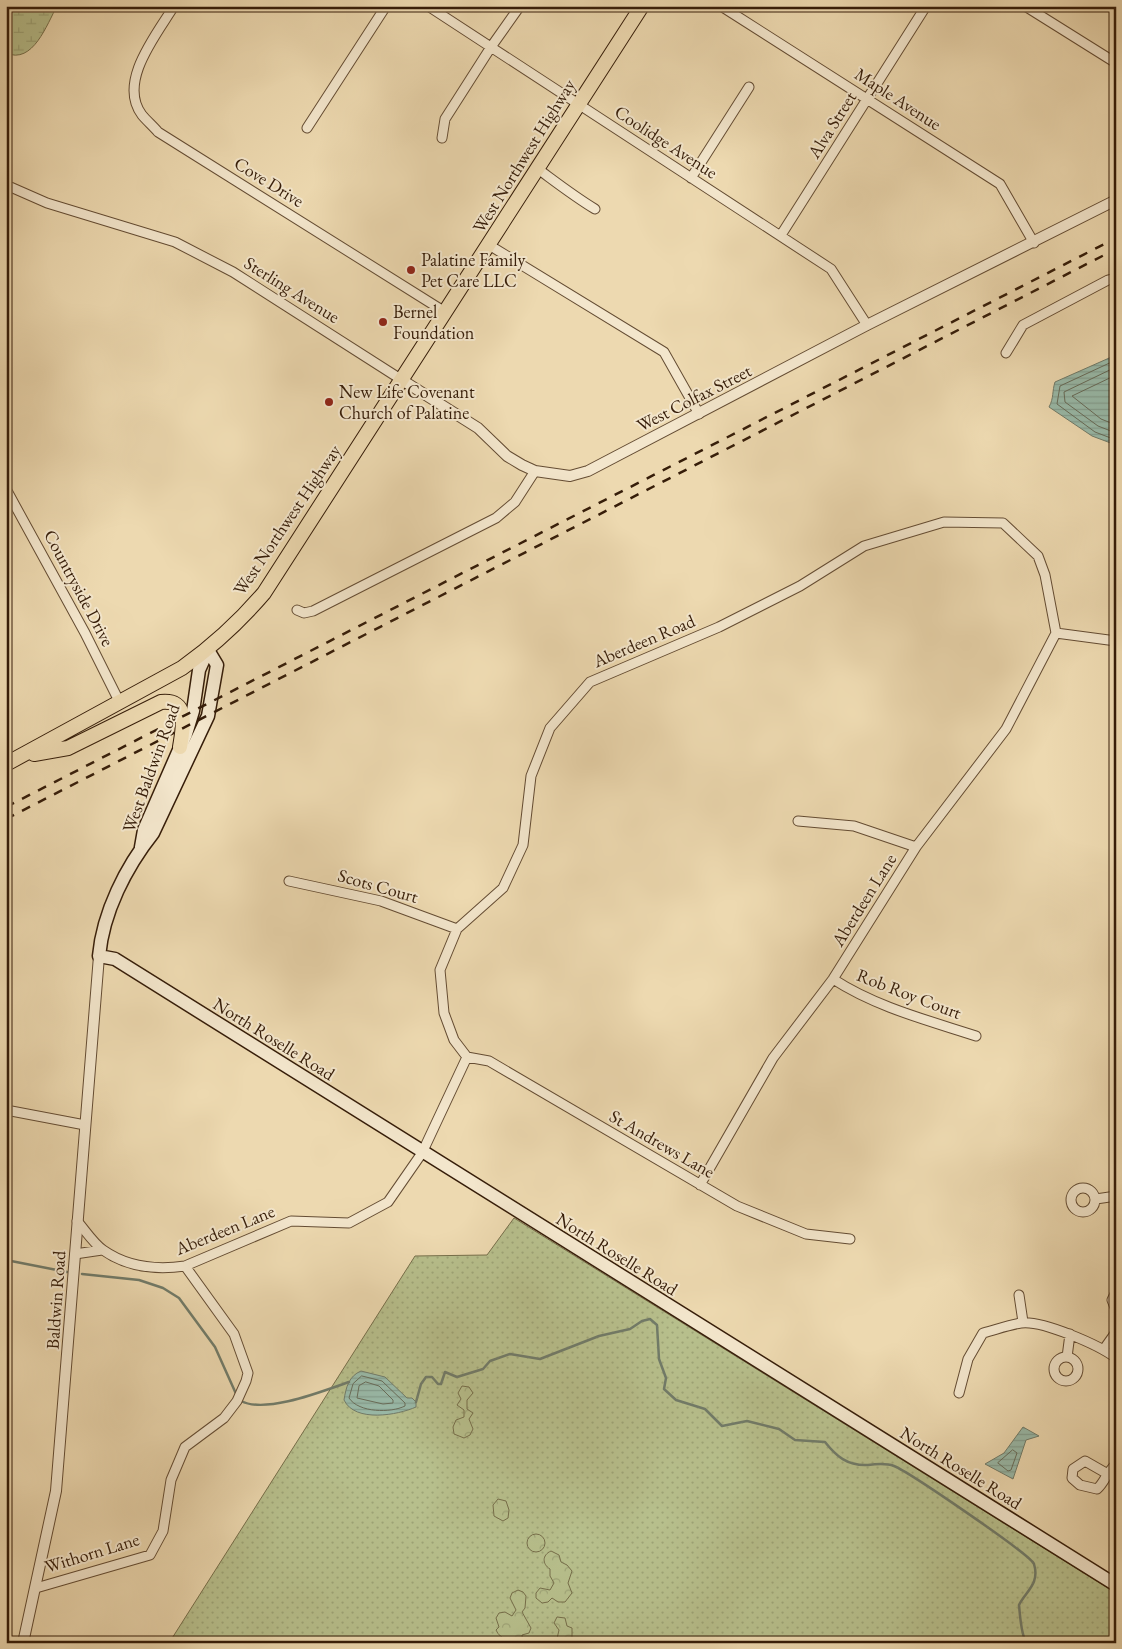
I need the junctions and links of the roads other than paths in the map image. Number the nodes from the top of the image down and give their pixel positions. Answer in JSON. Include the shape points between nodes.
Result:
{"nodes":[{"id":1,"x":174,"y":6,"type":"edge"},
{"id":2,"x":386,"y":6,"type":"edge"},
{"id":3,"x":428,"y":6,"type":"edge"},
{"id":4,"x":520,"y":6,"type":"edge"},
{"id":5,"x":642,"y":6,"type":"edge"},
{"id":6,"x":721,"y":6,"type":"edge"},
{"id":7,"x":926,"y":6,"type":"edge"},
{"id":8,"x":1025,"y":6,"type":"edge"},
{"id":9,"x":491,"y":47,"type":"junction"},
{"id":10,"x":1116,"y":63,"type":"edge"},
{"id":11,"x":749,"y":87,"type":"dead end"},
{"id":12,"x":868,"y":98,"type":"junction"},
{"id":13,"x":579,"y":104,"type":"junction"},
{"id":14,"x":307,"y":128,"type":"dead end"},
{"id":15,"x":442,"y":138,"type":"dead end"},
{"id":16,"x":538,"y":169,"type":"junction"},
{"id":17,"x":691,"y":178,"type":"junction"},
{"id":18,"x":6,"y":185,"type":"edge"},
{"id":19,"x":1116,"y":200,"type":"edge"},
{"id":20,"x":595,"y":209,"type":"dead end"},
{"id":21,"x":781,"y":235,"type":"junction"},
{"id":22,"x":1034,"y":243,"type":"junction"},
{"id":23,"x":489,"y":245,"type":"junction"},
{"id":24,"x":1116,"y":278,"type":"edge"},
{"id":25,"x":446,"y":312,"type":"junction"},
{"id":26,"x":867,"y":325,"type":"junction"},
{"id":27,"x":1006,"y":353,"type":"dead end"},
{"id":28,"x":402,"y":380,"type":"junction"},
{"id":29,"x":699,"y":414,"type":"junction"},
{"id":30,"x":535,"y":471,"type":"junction"},
{"id":31,"x":6,"y":489,"type":"edge"},
{"id":32,"x":297,"y":610,"type":"dead end"},
{"id":33,"x":1056,"y":633,"type":"junction"},
{"id":34,"x":1116,"y":640,"type":"edge"},
{"id":35,"x":208,"y":650,"type":"junction"},
{"id":36,"x":120,"y":703,"type":"junction"},
{"id":37,"x":180,"y":747,"type":"junction"},
{"id":38,"x":21,"y":757,"type":"junction"},
{"id":39,"x":6,"y":764,"type":"edge"},
{"id":40,"x":798,"y":821,"type":"dead end"},
{"id":41,"x":916,"y":847,"type":"junction"},
{"id":42,"x":141,"y":848,"type":"junction"},
{"id":43,"x":289,"y":881,"type":"dead end"},
{"id":44,"x":457,"y":929,"type":"junction"},
{"id":45,"x":99,"y":956,"type":"junction"},
{"id":46,"x":833,"y":979,"type":"junction"},
{"id":47,"x":976,"y":1036,"type":"dead end"},
{"id":48,"x":466,"y":1056,"type":"junction"},
{"id":49,"x":6,"y":1110,"type":"edge"},
{"id":50,"x":85,"y":1125,"type":"junction"},
{"id":51,"x":422,"y":1153,"type":"junction"},
{"id":52,"x":700,"y":1185,"type":"junction"},
{"id":53,"x":1116,"y":1196,"type":"edge"},
{"id":54,"x":1096,"y":1199,"type":"dead end"},
{"id":55,"x":77,"y":1221,"type":"junction"},
{"id":56,"x":850,"y":1238,"type":"dead end"},
{"id":57,"x":102,"y":1250,"type":"junction"},
{"id":58,"x":76,"y":1254,"type":"junction"},
{"id":59,"x":185,"y":1266,"type":"junction"},
{"id":60,"x":1116,"y":1292,"type":"edge"},
{"id":61,"x":1019,"y":1295,"type":"dead end"},
{"id":62,"x":1116,"y":1310,"type":"edge"},
{"id":63,"x":1023,"y":1322,"type":"junction"},
{"id":64,"x":1116,"y":1332,"type":"edge"},
{"id":65,"x":1070,"y":1334,"type":"junction"},
{"id":66,"x":1104,"y":1349,"type":"junction"},
{"id":67,"x":1067,"y":1357,"type":"dead end"},
{"id":68,"x":1116,"y":1358,"type":"edge"},
{"id":69,"x":959,"y":1393,"type":"dead end"},
{"id":70,"x":1116,"y":1399,"type":"edge"},
{"id":71,"x":1116,"y":1406,"type":"edge"},
{"id":72,"x":1116,"y":1464,"type":"edge"},
{"id":73,"x":1106,"y":1473,"type":"dead end"},
{"id":74,"x":1116,"y":1585,"type":"edge"},
{"id":75,"x":36,"y":1588,"type":"junction"},
{"id":76,"x":23,"y":1643,"type":"edge"}],
"edges":[{"from":1,"to":25,"type":"street","name":"Cove Drive","via":[[137,68],[135,94],[141,114],[158,132]]},
{"from":2,"to":14,"type":"street"},
{"from":3,"to":9,"type":"street","name":"Coolidge Avenue"},
{"from":4,"to":9,"type":"street"},
{"from":5,"to":13,"type":"main road","name":"West Northwest Highway"},
{"from":6,"to":12,"type":"street","name":"Maple Avenue"},
{"from":7,"to":12,"type":"street","name":"Alva Street"},
{"from":8,"to":10,"type":"street"},
{"from":9,"to":13,"type":"street","name":"Coolidge Avenue"},
{"from":9,"to":15,"type":"street","via":[[445,119]]},
{"from":11,"to":17,"type":"street"},
{"from":12,"to":21,"type":"street","name":"Alva Street"},
{"from":12,"to":22,"type":"street","name":"Maple Avenue","via":[[1000,184]]},
{"from":13,"to":16,"type":"main road","name":"West Northwest Highway"},
{"from":13,"to":17,"type":"street","name":"Coolidge Avenue"},
{"from":16,"to":20,"type":"street"},
{"from":16,"to":23,"type":"main road","name":"West Northwest Highway"},
{"from":17,"to":21,"type":"street","name":"Coolidge Avenue"},
{"from":18,"to":28,"type":"street","name":"Sterling Avenue","via":[[46,203],[175,242],[237,275]]},
{"from":19,"to":22,"type":"street","name":"West Colfax Street"},
{"from":21,"to":26,"type":"street","name":"Coolidge Avenue","via":[[831,269]]},
{"from":22,"to":26,"type":"street","name":"West Colfax Street"},
{"from":23,"to":25,"type":"main road","name":"West Northwest Highway"},
{"from":23,"to":29,"type":"street","via":[[664,352]]},
{"from":24,"to":27,"type":"street","via":[[1023,325]]},
{"from":25,"to":28,"type":"main road","name":"West Northwest Highway"},
{"from":26,"to":29,"type":"street","name":"West Colfax Street"},
{"from":28,"to":30,"type":"street","name":"Sterling Avenue","via":[[478,428],[515,462]]},
{"from":28,"to":35,"type":"main road","name":"West Northwest Highway","via":[[264,593]]},
{"from":29,"to":30,"type":"street","name":"West Colfax Street","via":[[588,471],[570,476]]},
{"from":30,"to":32,"type":"street","via":[[515,502],[496,518],[313,611],[304,613]]},
{"from":31,"to":36,"type":"street","name":"Countryside Drive"},
{"from":33,"to":34,"type":"street"},
{"from":33,"to":41,"type":"street","name":"Aberdeen Lane","via":[[1006,729]]},
{"from":33,"to":44,"type":"street","name":"Aberdeen Road","via":[[1038,556],[1003,523],[944,522],[864,546],[800,586],[719,627],[590,682],[550,728],[531,776],[524,845],[503,888]]},
{"from":35,"to":36,"type":"main road","name":"West Northwest Highway"},
{"from":35,"to":37,"type":"main road","name":"West Baldwin Road","via":[[199,670],[191,718]]},
{"from":35,"to":42,"type":"main road","name":"West Baldwin Road","via":[[217,665],[208,716],[153,833]]},
{"from":36,"to":38,"type":"main road","name":"West Northwest Highway"},
{"from":37,"to":38,"type":"main road","via":[[184,716],[170,701],[161,702],[68,748]]},
{"from":37,"to":42,"type":"main road","name":"West Baldwin Road","via":[[144,830]]},
{"from":38,"to":39,"type":"main road","name":"West Northwest Highway"},
{"from":40,"to":41,"type":"street","via":[[854,826]]},
{"from":41,"to":46,"type":"street","name":"Aberdeen Lane"},
{"from":42,"to":45,"type":"main road","name":"West Baldwin Road","via":[[111,908]]},
{"from":43,"to":44,"type":"street","name":"Scots Court","via":[[381,901]]},
{"from":44,"to":48,"type":"street","name":"Aberdeen Road","via":[[440,970],[444,1013],[454,1040]]},
{"from":45,"to":50,"type":"street","name":"Baldwin Road"},
{"from":45,"to":51,"type":"main road","name":"North Roselle Road","via":[[115,959]]},
{"from":46,"to":47,"type":"street","name":"Rob Roy Court","via":[[858,995]]},
{"from":46,"to":52,"type":"street","name":"Aberdeen Lane","via":[[773,1058]]},
{"from":48,"to":51,"type":"street"},
{"from":48,"to":52,"type":"street","name":"St Andrews Lane","via":[[489,1062]]},
{"from":49,"to":50,"type":"street"},
{"from":50,"to":55,"type":"street","name":"Baldwin Road"},
{"from":51,"to":59,"type":"street","name":"Aberdeen Lane","via":[[388,1202],[349,1223],[291,1221]]},
{"from":51,"to":74,"type":"main road","name":"North Roselle Road"},
{"from":52,"to":56,"type":"street","name":"St Andrews Lane","via":[[737,1206],[796,1231]]},
{"from":53,"to":54,"type":"street"},
{"from":55,"to":57,"type":"street","name":"Aberdeen Lane"},
{"from":55,"to":58,"type":"street","name":"Baldwin Road"},
{"from":57,"to":58,"type":"street"},
{"from":57,"to":59,"type":"street","name":"Aberdeen Lane","via":[[147,1268]]},
{"from":58,"to":75,"type":"street","name":"Baldwin Road","via":[[56,1491]]},
{"from":59,"to":75,"type":"street","name":"Withorn Lane","via":[[234,1334],[248,1373],[246,1382],[224,1418],[185,1447],[171,1480],[163,1531],[150,1555]]},
{"from":60,"to":62,"type":"street","via":[[1112,1300]]},
{"from":61,"to":63,"type":"street"},
{"from":63,"to":65,"type":"street"},
{"from":63,"to":69,"type":"street","via":[[983,1333],[968,1359]]},
{"from":64,"to":66,"type":"street"},
{"from":65,"to":66,"type":"street"},
{"from":65,"to":67,"type":"street"},
{"from":66,"to":68,"type":"street"},
{"from":70,"to":71,"type":"street"},
{"from":72,"to":73,"type":"street"},
{"from":75,"to":76,"type":"street","name":"Baldwin Road"}]}
